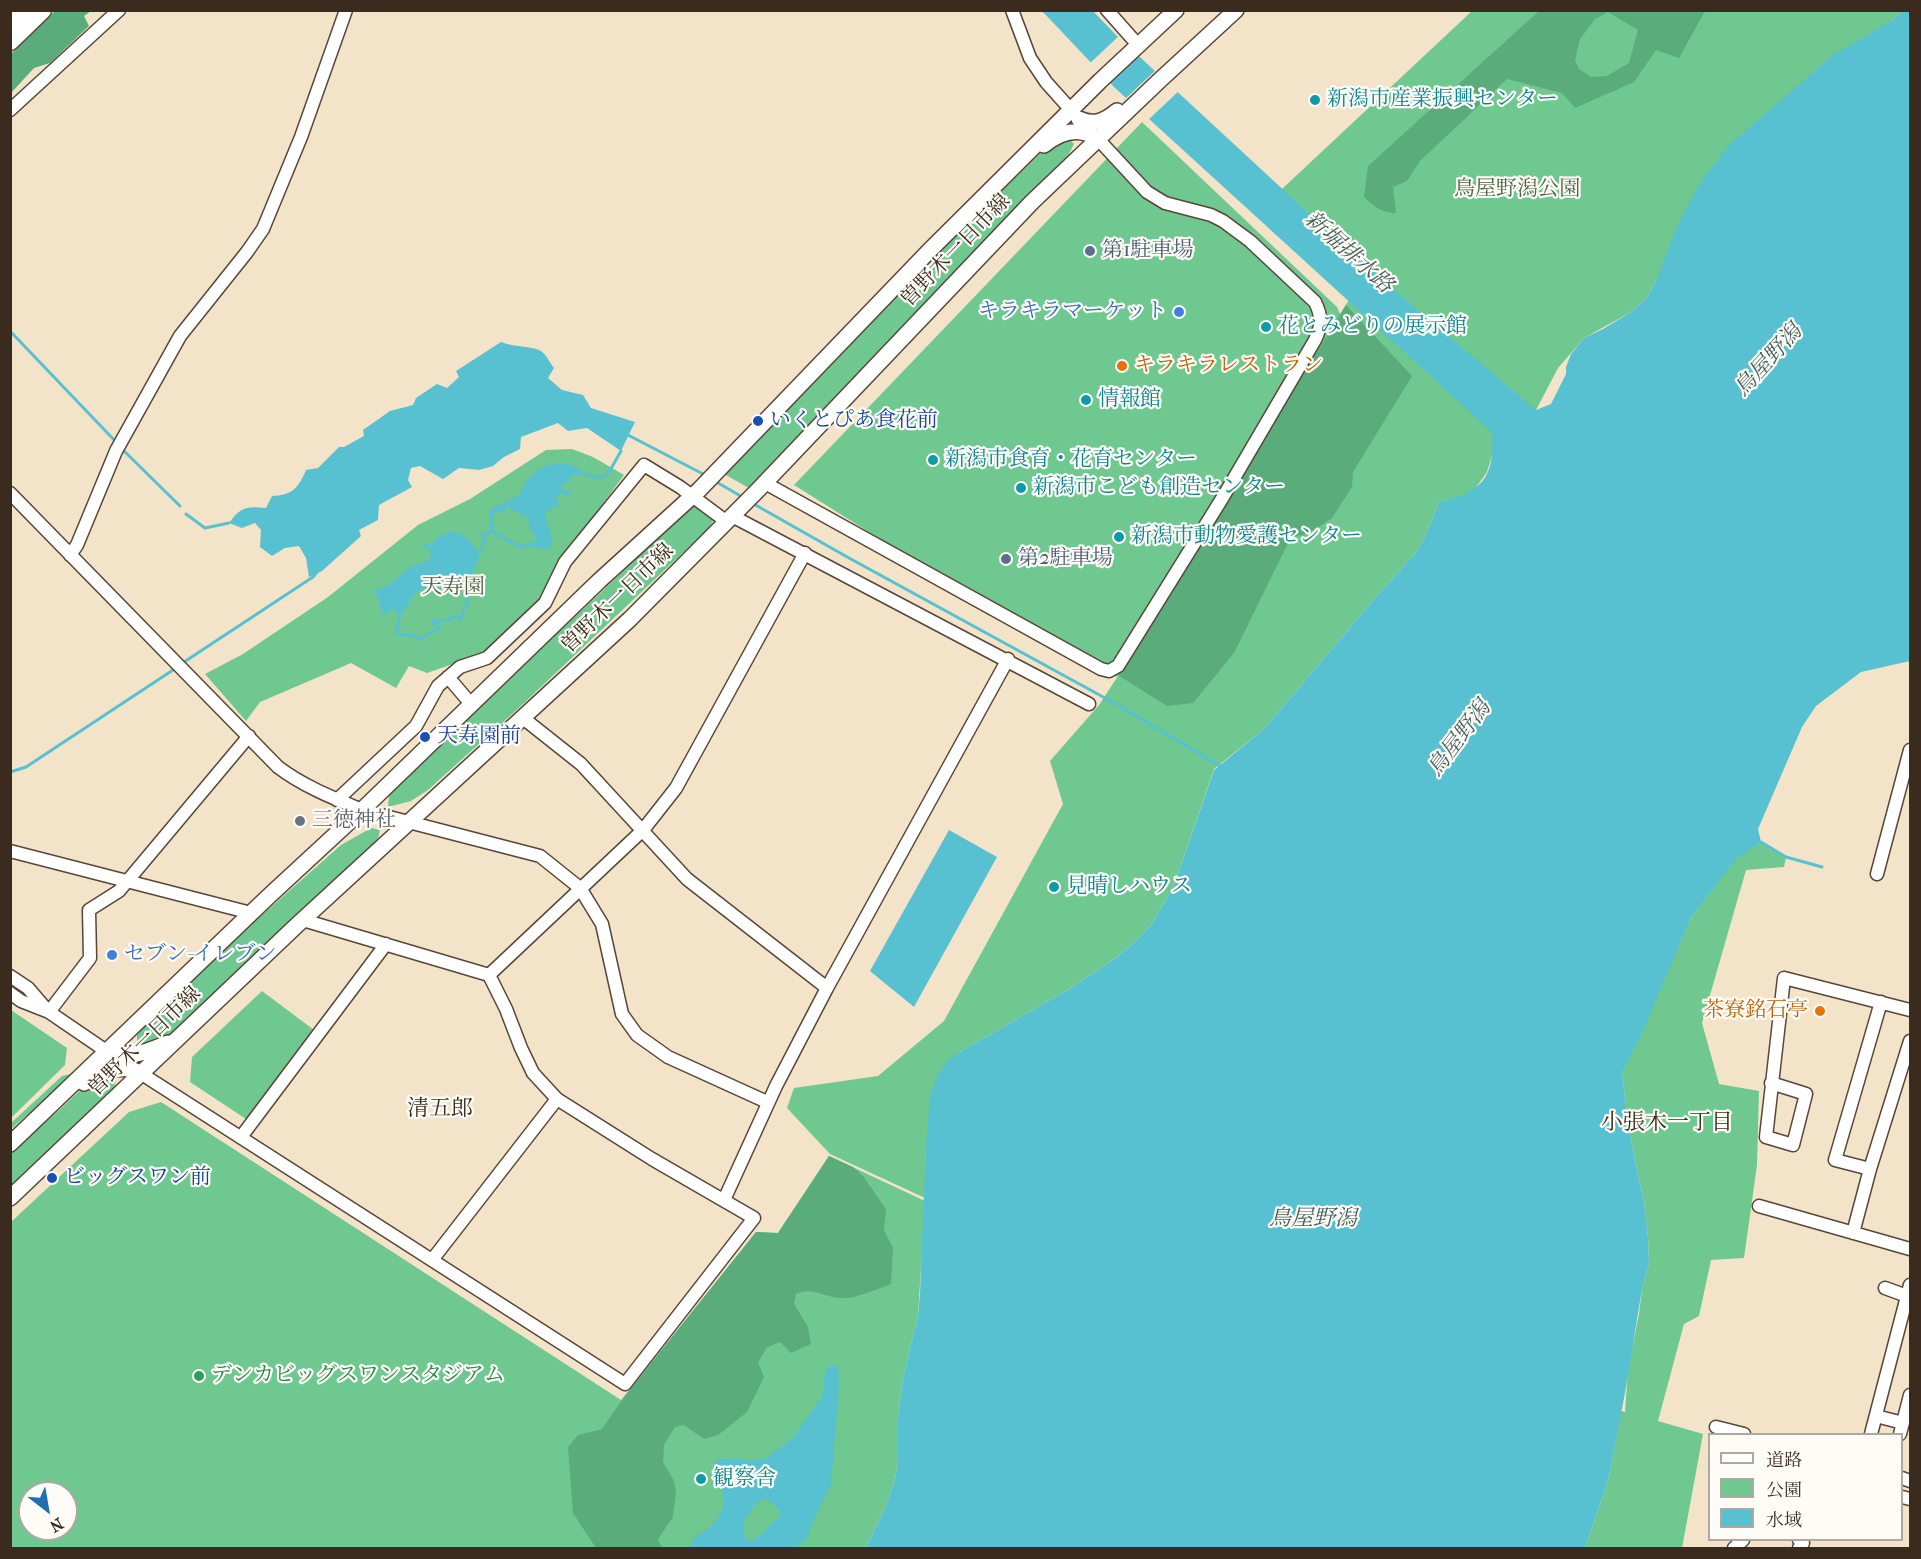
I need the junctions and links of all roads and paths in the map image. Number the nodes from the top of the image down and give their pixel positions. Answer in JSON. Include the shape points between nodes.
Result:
{"nodes":[{"id":1,"x":19,"y":10,"type":"edge"},
{"id":2,"x":42,"y":10,"type":"edge"},
{"id":3,"x":120,"y":10,"type":"edge"},
{"id":4,"x":346,"y":10,"type":"edge"},
{"id":5,"x":1012,"y":10,"type":"edge"},
{"id":6,"x":1107,"y":10,"type":"edge"},
{"id":7,"x":1176,"y":10,"type":"edge"},
{"id":8,"x":1236,"y":10,"type":"edge"},
{"id":9,"x":10,"y":19,"type":"edge"},
{"id":10,"x":10,"y":41,"type":"edge"},
{"id":11,"x":1137,"y":46,"type":"junction"},
{"id":12,"x":10,"y":110,"type":"edge"},
{"id":13,"x":1083,"y":124,"type":"junction"},
{"id":14,"x":1006,"y":174,"type":"junction"},
{"id":15,"x":761,"y":487,"type":"junction"},
{"id":16,"x":10,"y":493,"type":"edge"},
{"id":17,"x":696,"y":493,"type":"junction"},
{"id":18,"x":732,"y":516,"type":"junction"},
{"id":19,"x":805,"y":553,"type":"junction"},
{"id":20,"x":70,"y":555,"type":"junction"},
{"id":21,"x":1008,"y":659,"type":"junction"},
{"id":22,"x":448,"y":677,"type":"junction"},
{"id":23,"x":471,"y":704,"type":"junction"},
{"id":24,"x":1089,"y":704,"type":"dead end"},
{"id":25,"x":523,"y":718,"type":"junction"},
{"id":26,"x":249,"y":736,"type":"junction"},
{"id":27,"x":1911,"y":750,"type":"edge"},
{"id":28,"x":337,"y":800,"type":"junction"},
{"id":29,"x":362,"y":810,"type":"junction"},
{"id":30,"x":409,"y":822,"type":"junction"},
{"id":31,"x":643,"y":830,"type":"junction"},
{"id":32,"x":10,"y":851,"type":"edge"},
{"id":33,"x":1877,"y":874,"type":"dead end"},
{"id":34,"x":127,"y":881,"type":"junction"},
{"id":35,"x":580,"y":888,"type":"junction"},
{"id":36,"x":251,"y":913,"type":"junction"},
{"id":37,"x":303,"y":920,"type":"junction"},
{"id":38,"x":386,"y":944,"type":"junction"},
{"id":39,"x":489,"y":975,"type":"junction"},
{"id":40,"x":10,"y":976,"type":"edge"},
{"id":41,"x":827,"y":988,"type":"junction"},
{"id":42,"x":10,"y":993,"type":"edge"},
{"id":43,"x":1881,"y":1002,"type":"junction"},
{"id":44,"x":1911,"y":1010,"type":"edge"},
{"id":45,"x":49,"y":1012,"type":"junction"},
{"id":46,"x":180,"y":1038,"type":"junction"},
{"id":47,"x":1911,"y":1041,"type":"edge"},
{"id":48,"x":108,"y":1052,"type":"junction"},
{"id":49,"x":142,"y":1074,"type":"junction"},
{"id":50,"x":1771,"y":1083,"type":"junction"},
{"id":51,"x":65,"y":1092,"type":"junction"},
{"id":52,"x":557,"y":1099,"type":"junction"},
{"id":53,"x":767,"y":1102,"type":"junction"},
{"id":54,"x":241,"y":1137,"type":"junction"},
{"id":55,"x":10,"y":1144,"type":"edge"},
{"id":56,"x":1870,"y":1169,"type":"junction"},
{"id":57,"x":10,"y":1198,"type":"edge"},
{"id":58,"x":724,"y":1200,"type":"junction"},
{"id":59,"x":1759,"y":1206,"type":"dead end"},
{"id":60,"x":1853,"y":1233,"type":"junction"},
{"id":61,"x":1911,"y":1249,"type":"edge"},
{"id":62,"x":432,"y":1260,"type":"junction"},
{"id":63,"x":1885,"y":1288,"type":"dead end"},
{"id":64,"x":1909,"y":1291,"type":"edge"},
{"id":65,"x":1911,"y":1395,"type":"edge"},
{"id":66,"x":1876,"y":1416,"type":"junction"},
{"id":67,"x":1716,"y":1427,"type":"dead end"},
{"id":68,"x":1901,"y":1429,"type":"edge"},
{"id":69,"x":1740,"y":1433,"type":"edge"},
{"id":70,"x":1870,"y":1433,"type":"edge"}],
"edges":[{"from":1,"to":9,"type":"highway"},
{"from":2,"to":10,"type":"highway"},
{"from":3,"to":12,"type":"street"},
{"from":4,"to":20,"type":"street","via":[[264,229],[180,336],[116,451]]},
{"from":5,"to":13,"type":"street","via":[[1030,58]]},
{"from":6,"to":11,"type":"street"},
{"from":7,"to":11,"type":"main road","name":"曽野木一日市線"},
{"from":8,"to":13,"type":"main road","name":"曽野木一日市線","via":[[1128,105]]},
{"from":11,"to":13,"type":"main road","name":"曽野木一日市線","via":[[1095,86]]},
{"from":13,"to":14,"type":"main road","name":"曽野木一日市線"},
{"from":13,"to":14,"type":"main road","via":[[1058,135]]},
{"from":13,"to":15,"type":"main road","name":"曽野木一日市線","via":[[1064,171]]},
{"from":13,"to":15,"type":"street","via":[[1147,192],[1165,202],[1211,215],[1234,228],[1315,302],[1321,317],[1315,340],[1118,666],[1110,671],[1101,669]]},
{"from":14,"to":17,"type":"main road","name":"曽野木一日市線"},
{"from":15,"to":18,"type":"main road","name":"曽野木一日市線"},
{"from":16,"to":20,"type":"street"},
{"from":17,"to":18,"type":"street"},
{"from":17,"to":22,"type":"street","via":[[644,465],[564,562],[545,603],[487,658],[460,667]]},
{"from":17,"to":23,"type":"main road","name":"曽野木一日市線"},
{"from":18,"to":19,"type":"street"},
{"from":18,"to":25,"type":"main road","name":"曽野木一日市線","via":[[630,619]]},
{"from":19,"to":21,"type":"street"},
{"from":19,"to":31,"type":"street","via":[[676,788]]},
{"from":20,"to":26,"type":"street"},
{"from":21,"to":24,"type":"street"},
{"from":21,"to":41,"type":"street"},
{"from":22,"to":23,"type":"street"},
{"from":22,"to":28,"type":"street","via":[[438,686],[416,726]]},
{"from":23,"to":29,"type":"main road","name":"曽野木一日市線"},
{"from":25,"to":30,"type":"main road","name":"曽野木一日市線"},
{"from":25,"to":31,"type":"street","via":[[581,764]]},
{"from":26,"to":28,"type":"street","via":[[290,776]]},
{"from":26,"to":34,"type":"street"},
{"from":27,"to":33,"type":"street"},
{"from":28,"to":29,"type":"street"},
{"from":29,"to":30,"type":"street"},
{"from":29,"to":36,"type":"main road","name":"曽野木一日市線"},
{"from":30,"to":35,"type":"street","via":[[540,856]]},
{"from":30,"to":37,"type":"main road","name":"曽野木一日市線"},
{"from":31,"to":35,"type":"street"},
{"from":31,"to":41,"type":"street","via":[[687,879]]},
{"from":32,"to":34,"type":"street"},
{"from":34,"to":36,"type":"street"},
{"from":34,"to":45,"type":"street","via":[[119,891],[89,910],[90,958]]},
{"from":35,"to":39,"type":"street"},
{"from":35,"to":53,"type":"street","via":[[602,924],[622,1014],[637,1035],[668,1057]]},
{"from":36,"to":48,"type":"main road","name":"曽野木一日市線"},
{"from":37,"to":38,"type":"street"},
{"from":37,"to":46,"type":"main road","name":"曽野木一日市線"},
{"from":38,"to":39,"type":"street"},
{"from":38,"to":54,"type":"street"},
{"from":39,"to":52,"type":"street","via":[[533,1073]]},
{"from":40,"to":45,"type":"street","via":[[28,988]]},
{"from":41,"to":53,"type":"street"},
{"from":42,"to":45,"type":"street"},
{"from":43,"to":44,"type":"street"},
{"from":43,"to":50,"type":"street","via":[[1784,978]]},
{"from":43,"to":56,"type":"street","via":[[1835,1160]]},
{"from":45,"to":48,"type":"street"},
{"from":46,"to":48,"type":"main road","via":[[142,1054]]},
{"from":46,"to":49,"type":"main road","name":"曽野木一日市線"},
{"from":47,"to":56,"type":"street"},
{"from":48,"to":49,"type":"street"},
{"from":48,"to":51,"type":"main road","name":"曽野木一日市線"},
{"from":49,"to":51,"type":"main road","via":[[120,1068],[110,1070]]},
{"from":49,"to":54,"type":"street"},
{"from":49,"to":57,"type":"main road","name":"曽野木一日市線"},
{"from":50,"to":50,"type":"street","via":[[1766,1137],[1793,1145],[1806,1094]]},
{"from":51,"to":55,"type":"main road","name":"曽野木一日市線"},
{"from":52,"to":58,"type":"street"},
{"from":52,"to":62,"type":"street"},
{"from":53,"to":58,"type":"street"},
{"from":54,"to":62,"type":"street"},
{"from":56,"to":60,"type":"street"},
{"from":58,"to":62,"type":"street","via":[[754,1218],[625,1384]]},
{"from":59,"to":60,"type":"street"},
{"from":60,"to":61,"type":"street"},
{"from":63,"to":64,"type":"street"},
{"from":64,"to":66,"type":"street"},
{"from":65,"to":68,"type":"street"},
{"from":66,"to":68,"type":"street"},
{"from":66,"to":70,"type":"street"},
{"from":67,"to":69,"type":"street"}]}
